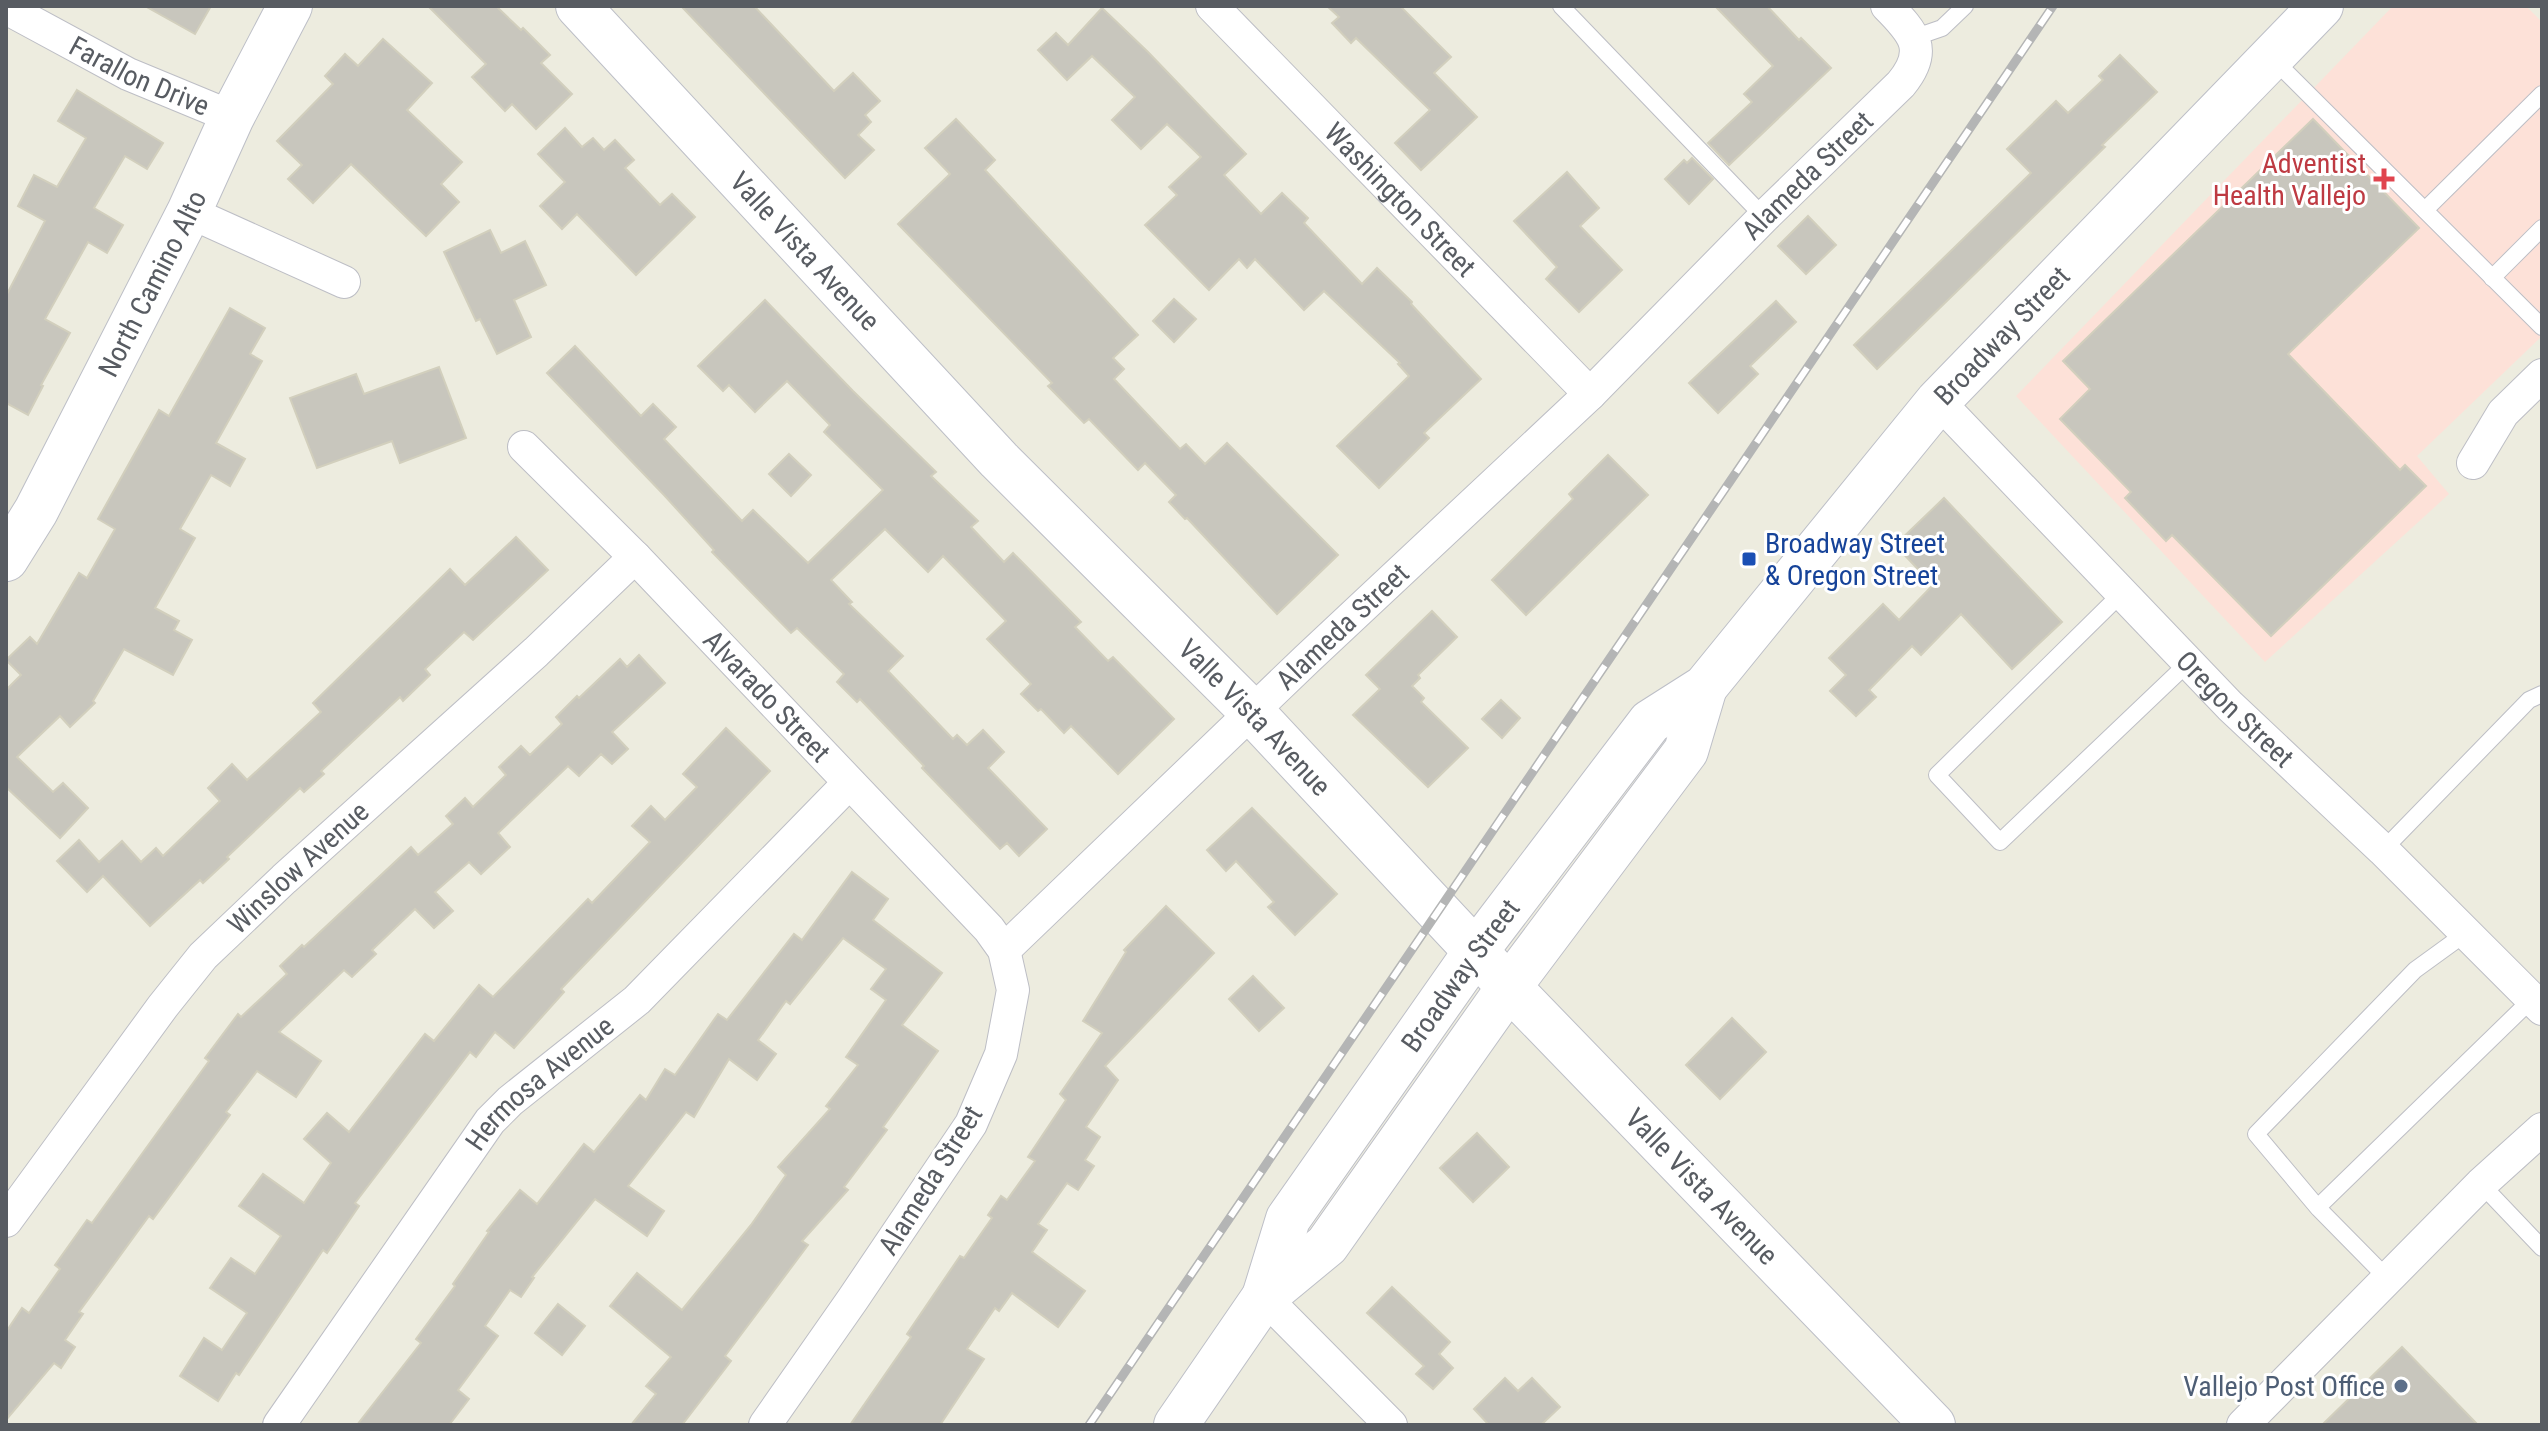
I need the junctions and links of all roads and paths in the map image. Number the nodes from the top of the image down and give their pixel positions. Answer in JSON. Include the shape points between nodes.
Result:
{"nodes":[{"id":1,"x":290,"y":6,"type":"edge"},
{"id":2,"x":578,"y":6,"type":"edge"},
{"id":3,"x":1212,"y":6,"type":"edge"},
{"id":4,"x":1561,"y":6,"type":"edge"},
{"id":5,"x":1887,"y":6,"type":"edge"},
{"id":6,"x":1965,"y":6,"type":"edge"},
{"id":7,"x":2321,"y":6,"type":"edge"},
{"id":8,"x":6,"y":8,"type":"edge"},
{"id":9,"x":1913,"y":38,"type":"junction"},
{"id":10,"x":2271,"y":57,"type":"junction"},
{"id":11,"x":2542,"y":94,"type":"edge"},
{"id":12,"x":232,"y":117,"type":"junction"},
{"id":13,"x":2425,"y":210,"type":"junction"},
{"id":14,"x":189,"y":212,"type":"junction"},
{"id":15,"x":1764,"y":217,"type":"junction"},
{"id":16,"x":2542,"y":228,"type":"edge"},
{"id":17,"x":2492,"y":278,"type":"junction"},
{"id":18,"x":344,"y":282,"type":"dead end"},
{"id":19,"x":2542,"y":327,"type":"edge"},
{"id":20,"x":2542,"y":375,"type":"edge"},
{"id":21,"x":1590,"y":394,"type":"junction"},
{"id":22,"x":1938,"y":401,"type":"junction"},
{"id":23,"x":524,"y":447,"type":"dead end"},
{"id":24,"x":2473,"y":463,"type":"dead end"},
{"id":25,"x":635,"y":557,"type":"junction"},
{"id":26,"x":6,"y":559,"type":"edge"},
{"id":27,"x":2122,"y":593,"type":"junction"},
{"id":28,"x":2188,"y":663,"type":"junction"},
{"id":29,"x":1705,"y":687,"type":"junction"},
{"id":30,"x":2542,"y":694,"type":"edge"},
{"id":31,"x":1252,"y":712,"type":"junction"},
{"id":32,"x":849,"y":783,"type":"junction"},
{"id":33,"x":2383,"y":850,"type":"junction"},
{"id":34,"x":2466,"y":933,"type":"junction"},
{"id":35,"x":1004,"y":950,"type":"junction"},
{"id":36,"x":1476,"y":951,"type":"junction"},
{"id":37,"x":1509,"y":987,"type":"junction"},
{"id":38,"x":2537,"y":1004,"type":"edge"},
{"id":39,"x":2542,"y":1129,"type":"edge"},
{"id":40,"x":2481,"y":1184,"type":"junction"},
{"id":41,"x":2318,"y":1207,"type":"junction"},
{"id":42,"x":6,"y":1221,"type":"edge"},
{"id":43,"x":2542,"y":1248,"type":"edge"},
{"id":44,"x":2388,"y":1279,"type":"junction"},
{"id":45,"x":1264,"y":1297,"type":"junction"},
{"id":46,"x":279,"y":1425,"type":"edge"},
{"id":47,"x":765,"y":1425,"type":"edge"},
{"id":48,"x":1176,"y":1425,"type":"edge"},
{"id":49,"x":1391,"y":1425,"type":"edge"},
{"id":50,"x":1933,"y":1425,"type":"edge"},
{"id":51,"x":2243,"y":1425,"type":"edge"}],
"edges":[{"from":1,"to":12,"type":"main road","name":"North Camino Alto"},
{"from":2,"to":31,"type":"main road","name":"Valle Vista Avenue","via":[[999,460]]},
{"from":3,"to":21,"type":"street","name":"Washington Street"},
{"from":4,"to":15,"type":"lane"},
{"from":5,"to":9,"type":"street"},
{"from":6,"to":9,"type":"lane","via":[[1942,28]]},
{"from":7,"to":10,"type":"main road","name":"Broadway Street"},
{"from":8,"to":12,"type":"street","name":"Farallon Drive","via":[[128,74]]},
{"from":9,"to":15,"type":"street","name":"Alameda Street","via":[[1915,63],[1901,84]]},
{"from":10,"to":13,"type":"lane"},
{"from":10,"to":22,"type":"main road","name":"Broadway Street"},
{"from":11,"to":13,"type":"lane"},
{"from":12,"to":14,"type":"main road","name":"North Camino Alto"},
{"from":13,"to":17,"type":"lane"},
{"from":14,"to":18,"type":"street"},
{"from":14,"to":26,"type":"main road","name":"North Camino Alto","via":[[36,511]]},
{"from":15,"to":21,"type":"street","name":"Alameda Street"},
{"from":16,"to":17,"type":"lane"},
{"from":17,"to":19,"type":"lane"},
{"from":20,"to":24,"type":"street","via":[[2503,413]]},
{"from":21,"to":31,"type":"street","name":"Alameda Street"},
{"from":22,"to":27,"type":"street","name":"Oregon Street"},
{"from":22,"to":29,"type":"main road","name":"Broadway Street"},
{"from":23,"to":25,"type":"street","name":"Alvarado Street"},
{"from":25,"to":32,"type":"street","name":"Alvarado Street"},
{"from":25,"to":42,"type":"street","name":"Winslow Avenue","via":[[203,956]]},
{"from":27,"to":28,"type":"street","name":"Oregon Street"},
{"from":27,"to":28,"type":"lane","via":[[1937,775],[1979,820],[2000,842]]},
{"from":28,"to":33,"type":"street","name":"Oregon Street"},
{"from":29,"to":36,"type":"main road","name":"Broadway Street","via":[[1650,722]]},
{"from":29,"to":37,"type":"main road","name":"Broadway Street","via":[[1686,751]]},
{"from":30,"to":33,"type":"lane","via":[[2529,700]]},
{"from":31,"to":35,"type":"street","name":"Alameda Street"},
{"from":31,"to":36,"type":"main road","name":"Valle Vista Avenue"},
{"from":32,"to":35,"type":"street","name":"Alvarado Street"},
{"from":32,"to":46,"type":"street","name":"Hermosa Avenue","via":[[637,1000],[490,1121]]},
{"from":33,"to":34,"type":"street","name":"Oregon Street"},
{"from":34,"to":38,"type":"street","name":"Oregon Street"},
{"from":34,"to":41,"type":"lane","via":[[2415,970],[2256,1134]]},
{"from":35,"to":47,"type":"street","name":"Alameda Street","via":[[1013,990],[1001,1054],[971,1124]]},
{"from":36,"to":37,"type":"main road","name":"Valle Vista Avenue"},
{"from":36,"to":45,"type":"main road","name":"Broadway Street","via":[[1288,1219]]},
{"from":37,"to":45,"type":"main road","name":"Broadway Street","via":[[1327,1245]]},
{"from":37,"to":50,"type":"main road","name":"Valle Vista Avenue"},
{"from":38,"to":41,"type":"lane"},
{"from":39,"to":40,"type":"street"},
{"from":40,"to":43,"type":"lane"},
{"from":40,"to":44,"type":"street"},
{"from":41,"to":44,"type":"lane"},
{"from":44,"to":51,"type":"street"},
{"from":45,"to":48,"type":"main road","name":"Broadway Street"},
{"from":45,"to":49,"type":"street"}]}
